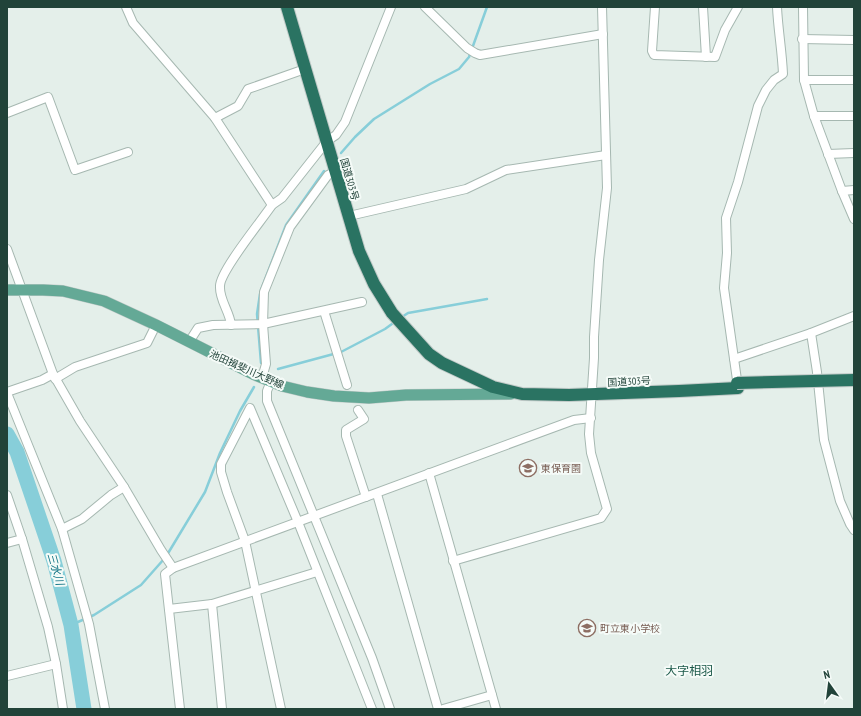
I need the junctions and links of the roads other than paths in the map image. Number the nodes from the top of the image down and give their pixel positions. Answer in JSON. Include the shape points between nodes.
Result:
{"nodes":[{"id":1,"x":126,"y":7,"type":"edge"},
{"id":2,"x":287,"y":7,"type":"edge"},
{"id":3,"x":391,"y":7,"type":"edge"},
{"id":4,"x":425,"y":7,"type":"edge"},
{"id":5,"x":602,"y":7,"type":"edge"},
{"id":6,"x":655,"y":7,"type":"edge"},
{"id":7,"x":703,"y":7,"type":"edge"},
{"id":8,"x":738,"y":7,"type":"edge"},
{"id":9,"x":777,"y":7,"type":"edge"},
{"id":10,"x":803,"y":7,"type":"edge"},
{"id":11,"x":603,"y":34,"type":"junction"},
{"id":12,"x":802,"y":40,"type":"junction"},
{"id":13,"x":854,"y":40,"type":"edge"},
{"id":14,"x":706,"y":57,"type":"junction"},
{"id":15,"x":305,"y":69,"type":"junction"},
{"id":16,"x":804,"y":80,"type":"junction"},
{"id":17,"x":854,"y":80,"type":"edge"},
{"id":18,"x":7,"y":112,"type":"edge"},
{"id":19,"x":814,"y":116,"type":"junction"},
{"id":20,"x":854,"y":116,"type":"edge"},
{"id":21,"x":216,"y":118,"type":"junction"},
{"id":22,"x":327,"y":141,"type":"junction"},
{"id":23,"x":128,"y":152,"type":"dead end"},
{"id":24,"x":854,"y":153,"type":"edge"},
{"id":25,"x":828,"y":154,"type":"junction"},
{"id":26,"x":606,"y":155,"type":"junction"},
{"id":27,"x":336,"y":170,"type":"junction"},
{"id":28,"x":854,"y":190,"type":"edge"},
{"id":29,"x":842,"y":191,"type":"junction"},
{"id":30,"x":272,"y":205,"type":"junction"},
{"id":31,"x":349,"y":216,"type":"junction"},
{"id":32,"x":854,"y":219,"type":"edge"},
{"id":33,"x":7,"y":249,"type":"edge"},
{"id":34,"x":7,"y":290,"type":"edge"},
{"id":35,"x":22,"y":290,"type":"junction"},
{"id":36,"x":362,"y":302,"type":"dead end"},
{"id":37,"x":324,"y":311,"type":"junction"},
{"id":38,"x":854,"y":316,"type":"edge"},
{"id":39,"x":263,"y":324,"type":"junction"},
{"id":40,"x":156,"y":325,"type":"junction"},
{"id":41,"x":231,"y":325,"type":"junction"},
{"id":42,"x":811,"y":333,"type":"junction"},
{"id":43,"x":189,"y":342,"type":"junction"},
{"id":44,"x":419,"y":342,"type":"junction"},
{"id":45,"x":734,"y":359,"type":"junction"},
{"id":46,"x":54,"y":377,"type":"junction"},
{"id":47,"x":266,"y":379,"type":"junction"},
{"id":48,"x":854,"y":380,"type":"edge"},
{"id":49,"x":347,"y":384,"type":"dead end"},
{"id":50,"x":738,"y":385,"type":"junction"},
{"id":51,"x":854,"y":385,"type":"edge"},
{"id":52,"x":592,"y":391,"type":"junction"},
{"id":53,"x":7,"y":393,"type":"edge"},
{"id":54,"x":522,"y":394,"type":"junction"},
{"id":55,"x":358,"y":410,"type":"dead end"},
{"id":56,"x":591,"y":418,"type":"junction"},
{"id":57,"x":429,"y":473,"type":"junction"},
{"id":58,"x":124,"y":487,"type":"junction"},
{"id":59,"x":377,"y":494,"type":"junction"},
{"id":60,"x":7,"y":495,"type":"edge"},
{"id":61,"x":366,"y":497,"type":"junction"},
{"id":62,"x":314,"y":516,"type":"junction"},
{"id":63,"x":298,"y":522,"type":"junction"},
{"id":64,"x":62,"y":529,"type":"junction"},
{"id":65,"x":854,"y":530,"type":"edge"},
{"id":66,"x":22,"y":539,"type":"junction"},
{"id":67,"x":245,"y":541,"type":"junction"},
{"id":68,"x":7,"y":543,"type":"edge"},
{"id":69,"x":453,"y":561,"type":"junction"},
{"id":70,"x":171,"y":565,"type":"junction"},
{"id":71,"x":317,"y":572,"type":"junction"},
{"id":72,"x":255,"y":591,"type":"junction"},
{"id":73,"x":212,"y":604,"type":"junction"},
{"id":74,"x":169,"y":609,"type":"junction"},
{"id":75,"x":56,"y":664,"type":"junction"},
{"id":76,"x":7,"y":676,"type":"edge"},
{"id":77,"x":492,"y":695,"type":"junction"},
{"id":78,"x":372,"y":708,"type":"edge"},
{"id":79,"x":63,"y":709,"type":"edge"},
{"id":80,"x":105,"y":709,"type":"edge"},
{"id":81,"x":180,"y":709,"type":"edge"},
{"id":82,"x":222,"y":709,"type":"edge"},
{"id":83,"x":281,"y":709,"type":"edge"},
{"id":84,"x":362,"y":709,"type":"edge"},
{"id":85,"x":390,"y":709,"type":"edge"},
{"id":86,"x":438,"y":709,"type":"edge"},
{"id":87,"x":443,"y":709,"type":"edge"},
{"id":88,"x":496,"y":709,"type":"edge"}],
"edges":[{"from":1,"to":21,"type":"street","via":[[133,23]]},
{"from":2,"to":15,"type":"highway","name":"国道303号"},
{"from":3,"to":22,"type":"street","via":[[345,122],[336,135]]},
{"from":4,"to":11,"type":"street","via":[[467,48],[480,55]]},
{"from":5,"to":11,"type":"street"},
{"from":6,"to":14,"type":"street","via":[[652,51],[654,55]]},
{"from":7,"to":14,"type":"street"},
{"from":8,"to":14,"type":"street","via":[[725,30],[715,57]]},
{"from":9,"to":45,"type":"street","via":[[783,74],[766,90],[758,106],[726,218],[724,288]]},
{"from":10,"to":12,"type":"street"},
{"from":11,"to":26,"type":"street"},
{"from":12,"to":13,"type":"street"},
{"from":12,"to":16,"type":"street"},
{"from":15,"to":21,"type":"street","via":[[248,89],[238,106]]},
{"from":15,"to":22,"type":"highway","name":"国道303号"},
{"from":16,"to":17,"type":"street"},
{"from":16,"to":19,"type":"street"},
{"from":18,"to":23,"type":"street","via":[[48,97],[75,170]]},
{"from":19,"to":20,"type":"street"},
{"from":19,"to":25,"type":"street"},
{"from":21,"to":30,"type":"street"},
{"from":22,"to":27,"type":"highway","name":"国道303号"},
{"from":22,"to":30,"type":"street","via":[[282,198]]},
{"from":24,"to":25,"type":"street"},
{"from":25,"to":29,"type":"street"},
{"from":26,"to":31,"type":"street","via":[[506,170],[466,189]]},
{"from":26,"to":52,"type":"street","via":[[607,188],[599,260]]},
{"from":27,"to":31,"type":"highway","name":"国道303号"},
{"from":27,"to":39,"type":"street","via":[[328,175],[290,227],[264,292]]},
{"from":28,"to":29,"type":"street"},
{"from":29,"to":32,"type":"street"},
{"from":30,"to":41,"type":"street","via":[[226,268],[219,285]]},
{"from":31,"to":44,"type":"highway","name":"国道303号","via":[[359,251],[374,284],[392,313]]},
{"from":33,"to":35,"type":"street"},
{"from":34,"to":35,"type":"main road","name":"池田揖斐川大野線"},
{"from":35,"to":40,"type":"main road","name":"池田揖斐川大野線","via":[[63,291],[83,295],[104,301]]},
{"from":35,"to":46,"type":"street"},
{"from":36,"to":37,"type":"street"},
{"from":37,"to":39,"type":"street"},
{"from":37,"to":49,"type":"street"},
{"from":38,"to":42,"type":"street"},
{"from":39,"to":41,"type":"street"},
{"from":39,"to":47,"type":"street"},
{"from":40,"to":43,"type":"main road","name":"池田揖斐川大野線"},
{"from":40,"to":46,"type":"street","via":[[147,343],[75,366]]},
{"from":41,"to":43,"type":"street","via":[[198,328]]},
{"from":42,"to":45,"type":"street"},
{"from":42,"to":65,"type":"street","via":[[824,440],[840,501]]},
{"from":43,"to":47,"type":"main road","name":"池田揖斐川大野線"},
{"from":44,"to":52,"type":"highway","name":"国道303号","via":[[466,369],[495,380],[523,386]]},
{"from":44,"to":54,"type":"highway","name":"国道303号","via":[[429,354],[442,363],[493,387]]},
{"from":45,"to":50,"type":"street"},
{"from":46,"to":53,"type":"street"},
{"from":46,"to":58,"type":"street"},
{"from":47,"to":54,"type":"main road","name":"池田揖斐川大野線","via":[[282,386],[341,397]]},
{"from":47,"to":62,"type":"street","via":[[267,401]]},
{"from":48,"to":50,"type":"highway","name":"国道303号","bridge":true},
{"from":50,"to":51,"type":"highway","name":"国道303号"},
{"from":50,"to":52,"type":"highway","name":"国道303号"},
{"from":52,"to":54,"type":"highway","name":"国道303号"},
{"from":52,"to":56,"type":"street"},
{"from":53,"to":64,"type":"street"},
{"from":55,"to":61,"type":"street","via":[[364,419],[346,430],[346,436]]},
{"from":56,"to":57,"type":"street","via":[[574,420]]},
{"from":56,"to":69,"type":"street","via":[[591,453],[607,509],[601,518]]},
{"from":57,"to":59,"type":"street"},
{"from":57,"to":69,"type":"street"},
{"from":58,"to":64,"type":"street","via":[[82,519]]},
{"from":58,"to":70,"type":"street"},
{"from":59,"to":61,"type":"street"},
{"from":59,"to":86,"type":"street"},
{"from":60,"to":66,"type":"street"},
{"from":61,"to":62,"type":"street"},
{"from":62,"to":63,"type":"street"},
{"from":62,"to":85,"type":"street"},
{"from":63,"to":67,"type":"street"},
{"from":63,"to":67,"type":"street","via":[[250,408],[221,464],[226,492]]},
{"from":63,"to":71,"type":"street"},
{"from":64,"to":80,"type":"street","via":[[89,623]]},
{"from":66,"to":68,"type":"street"},
{"from":66,"to":75,"type":"street"},
{"from":67,"to":70,"type":"street"},
{"from":67,"to":72,"type":"street"},
{"from":69,"to":77,"type":"street"},
{"from":70,"to":74,"type":"street","via":[[165,574]]},
{"from":71,"to":72,"type":"street"},
{"from":71,"to":78,"type":"street"},
{"from":72,"to":73,"type":"street"},
{"from":72,"to":83,"type":"street"},
{"from":73,"to":74,"type":"street"},
{"from":73,"to":82,"type":"street"},
{"from":74,"to":81,"type":"street"},
{"from":75,"to":76,"type":"street"},
{"from":75,"to":79,"type":"street"},
{"from":77,"to":87,"type":"street"},
{"from":77,"to":88,"type":"street"},
{"from":78,"to":84,"type":"street"}]}
